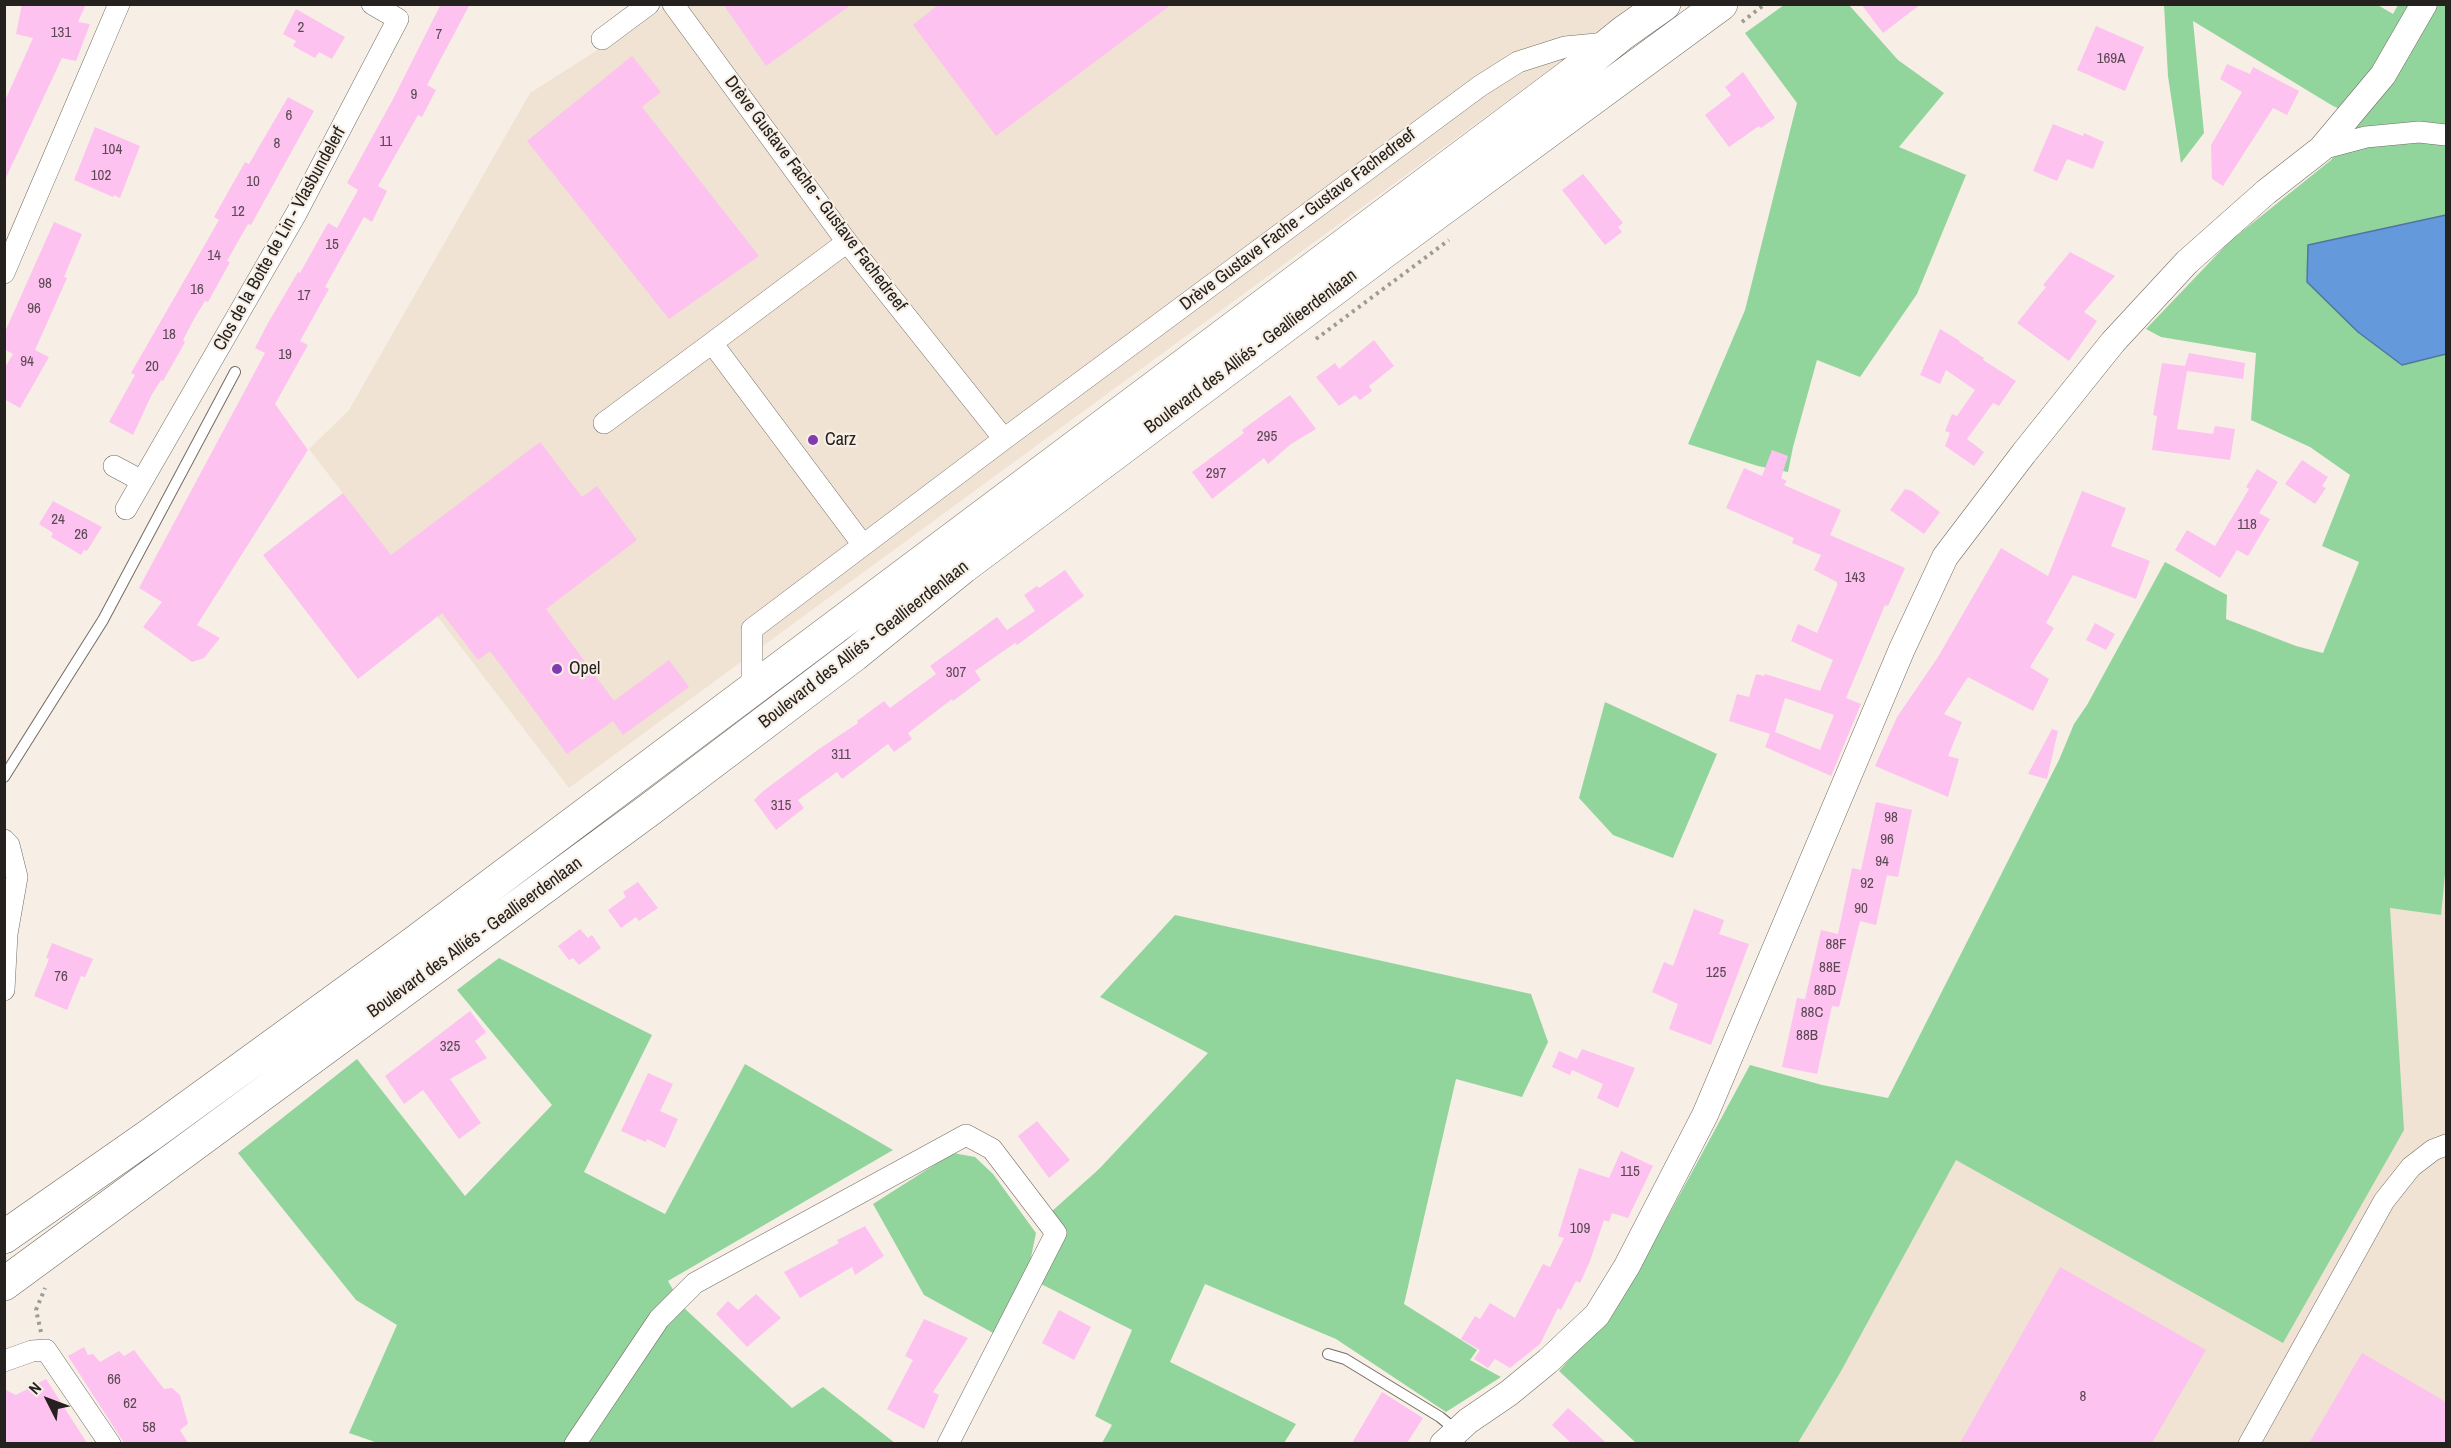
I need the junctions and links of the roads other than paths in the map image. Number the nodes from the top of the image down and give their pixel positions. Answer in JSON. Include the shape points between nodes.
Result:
{"nodes":[{"id":1,"x":119,"y":4,"type":"edge"},
{"id":2,"x":372,"y":4,"type":"edge"},
{"id":3,"x":649,"y":4,"type":"edge"},
{"id":4,"x":673,"y":4,"type":"edge"},
{"id":5,"x":1664,"y":4,"type":"edge"},
{"id":6,"x":1721,"y":4,"type":"edge"},
{"id":7,"x":2424,"y":4,"type":"edge"},
{"id":8,"x":602,"y":39,"type":"dead end"},
{"id":9,"x":1611,"y":43,"type":"junction"},
{"id":10,"x":2446,"y":135,"type":"edge"},
{"id":11,"x":2321,"y":149,"type":"junction"},
{"id":12,"x":847,"y":242,"type":"junction"},
{"id":13,"x":4,"y":273,"type":"edge"},
{"id":14,"x":712,"y":343,"type":"junction"},
{"id":15,"x":235,"y":372,"type":"dead end"},
{"id":16,"x":604,"y":423,"type":"dead end"},
{"id":17,"x":1004,"y":439,"type":"junction"},
{"id":18,"x":114,"y":466,"type":"dead end"},
{"id":19,"x":142,"y":481,"type":"junction"},
{"id":20,"x":126,"y":509,"type":"dead end"},
{"id":21,"x":863,"y":545,"type":"junction"},
{"id":22,"x":762,"y":703,"type":"junction"},
{"id":23,"x":4,"y":777,"type":"edge"},
{"id":24,"x":638,"y":796,"type":"junction"},
{"id":25,"x":4,"y":840,"type":"edge"},
{"id":26,"x":4,"y":990,"type":"edge"},
{"id":27,"x":2446,"y":1145,"type":"edge"},
{"id":28,"x":4,"y":1237,"type":"edge"},
{"id":29,"x":4,"y":1284,"type":"edge"},
{"id":30,"x":1328,"y":1354,"type":"dead end"},
{"id":31,"x":4,"y":1361,"type":"edge"},
{"id":32,"x":1450,"y":1437,"type":"edge"},
{"id":33,"x":110,"y":1443,"type":"edge"},
{"id":34,"x":575,"y":1443,"type":"edge"},
{"id":35,"x":948,"y":1443,"type":"edge"},
{"id":36,"x":2249,"y":1443,"type":"edge"}],
"edges":[{"from":1,"to":13,"type":"street"},
{"from":2,"to":19,"type":"street","name":"Clos de la Botte de Lin - Vlasbundelerf","via":[[398,19],[296,214]]},
{"from":3,"to":8,"type":"street"},
{"from":4,"to":12,"type":"street","name":"Drève Gustave Fache - Gustave Fachedreef"},
{"from":5,"to":9,"type":"highway","name":"Boulevard des Alliés - Geallieerdenlaan"},
{"from":6,"to":22,"type":"highway","name":"Boulevard des Alliés - Geallieerdenlaan","via":[[972,560]]},
{"from":7,"to":11,"type":"street","via":[[2383,75]]},
{"from":9,"to":17,"type":"street","name":"Drève Gustave Fache - Gustave Fachedreef","via":[[1564,47],[1518,62],[1480,86]]},
{"from":9,"to":22,"type":"highway","name":"Boulevard des Alliés - Geallieerdenlaan"},
{"from":10,"to":11,"type":"street","via":[[2419,132],[2366,137]]},
{"from":11,"to":32,"type":"street","via":[[2187,262],[2121,334],[1945,557],[1902,649],[1705,1115],[1627,1266],[1596,1315],[1548,1361]]},
{"from":12,"to":14,"type":"street"},
{"from":12,"to":17,"type":"street","name":"Drève Gustave Fache - Gustave Fachedreef"},
{"from":14,"to":16,"type":"street"},
{"from":14,"to":21,"type":"street"},
{"from":15,"to":23,"type":"lane","via":[[103,620]]},
{"from":17,"to":21,"type":"street","name":"Drève Gustave Fache - Gustave Fachedreef"},
{"from":18,"to":19,"type":"street"},
{"from":19,"to":20,"type":"street","name":"Clos de la Botte de Lin - Vlasbundelerf"},
{"from":21,"to":22,"type":"street","name":"Drève Gustave Fache - Gustave Fachedreef","via":[[752,630]]},
{"from":22,"to":24,"type":"highway","name":"Boulevard des Alliés - Geallieerdenlaan"},
{"from":24,"to":28,"type":"highway","name":"Boulevard des Alliés - Geallieerdenlaan","via":[[371,974]]},
{"from":24,"to":29,"type":"highway","name":"Boulevard des Alliés - Geallieerdenlaan"},
{"from":25,"to":26,"type":"street","via":[[9,844],[17,878],[7,934]]},
{"from":27,"to":36,"type":"street","via":[[2411,1167],[2384,1201]]},
{"from":30,"to":32,"type":"lane","via":[[1345,1359],[1440,1417]]},
{"from":31,"to":33,"type":"street","via":[[46,1350]]},
{"from":34,"to":35,"type":"street","via":[[658,1319],[695,1283],[966,1135],[992,1149],[1056,1233]]}]}
